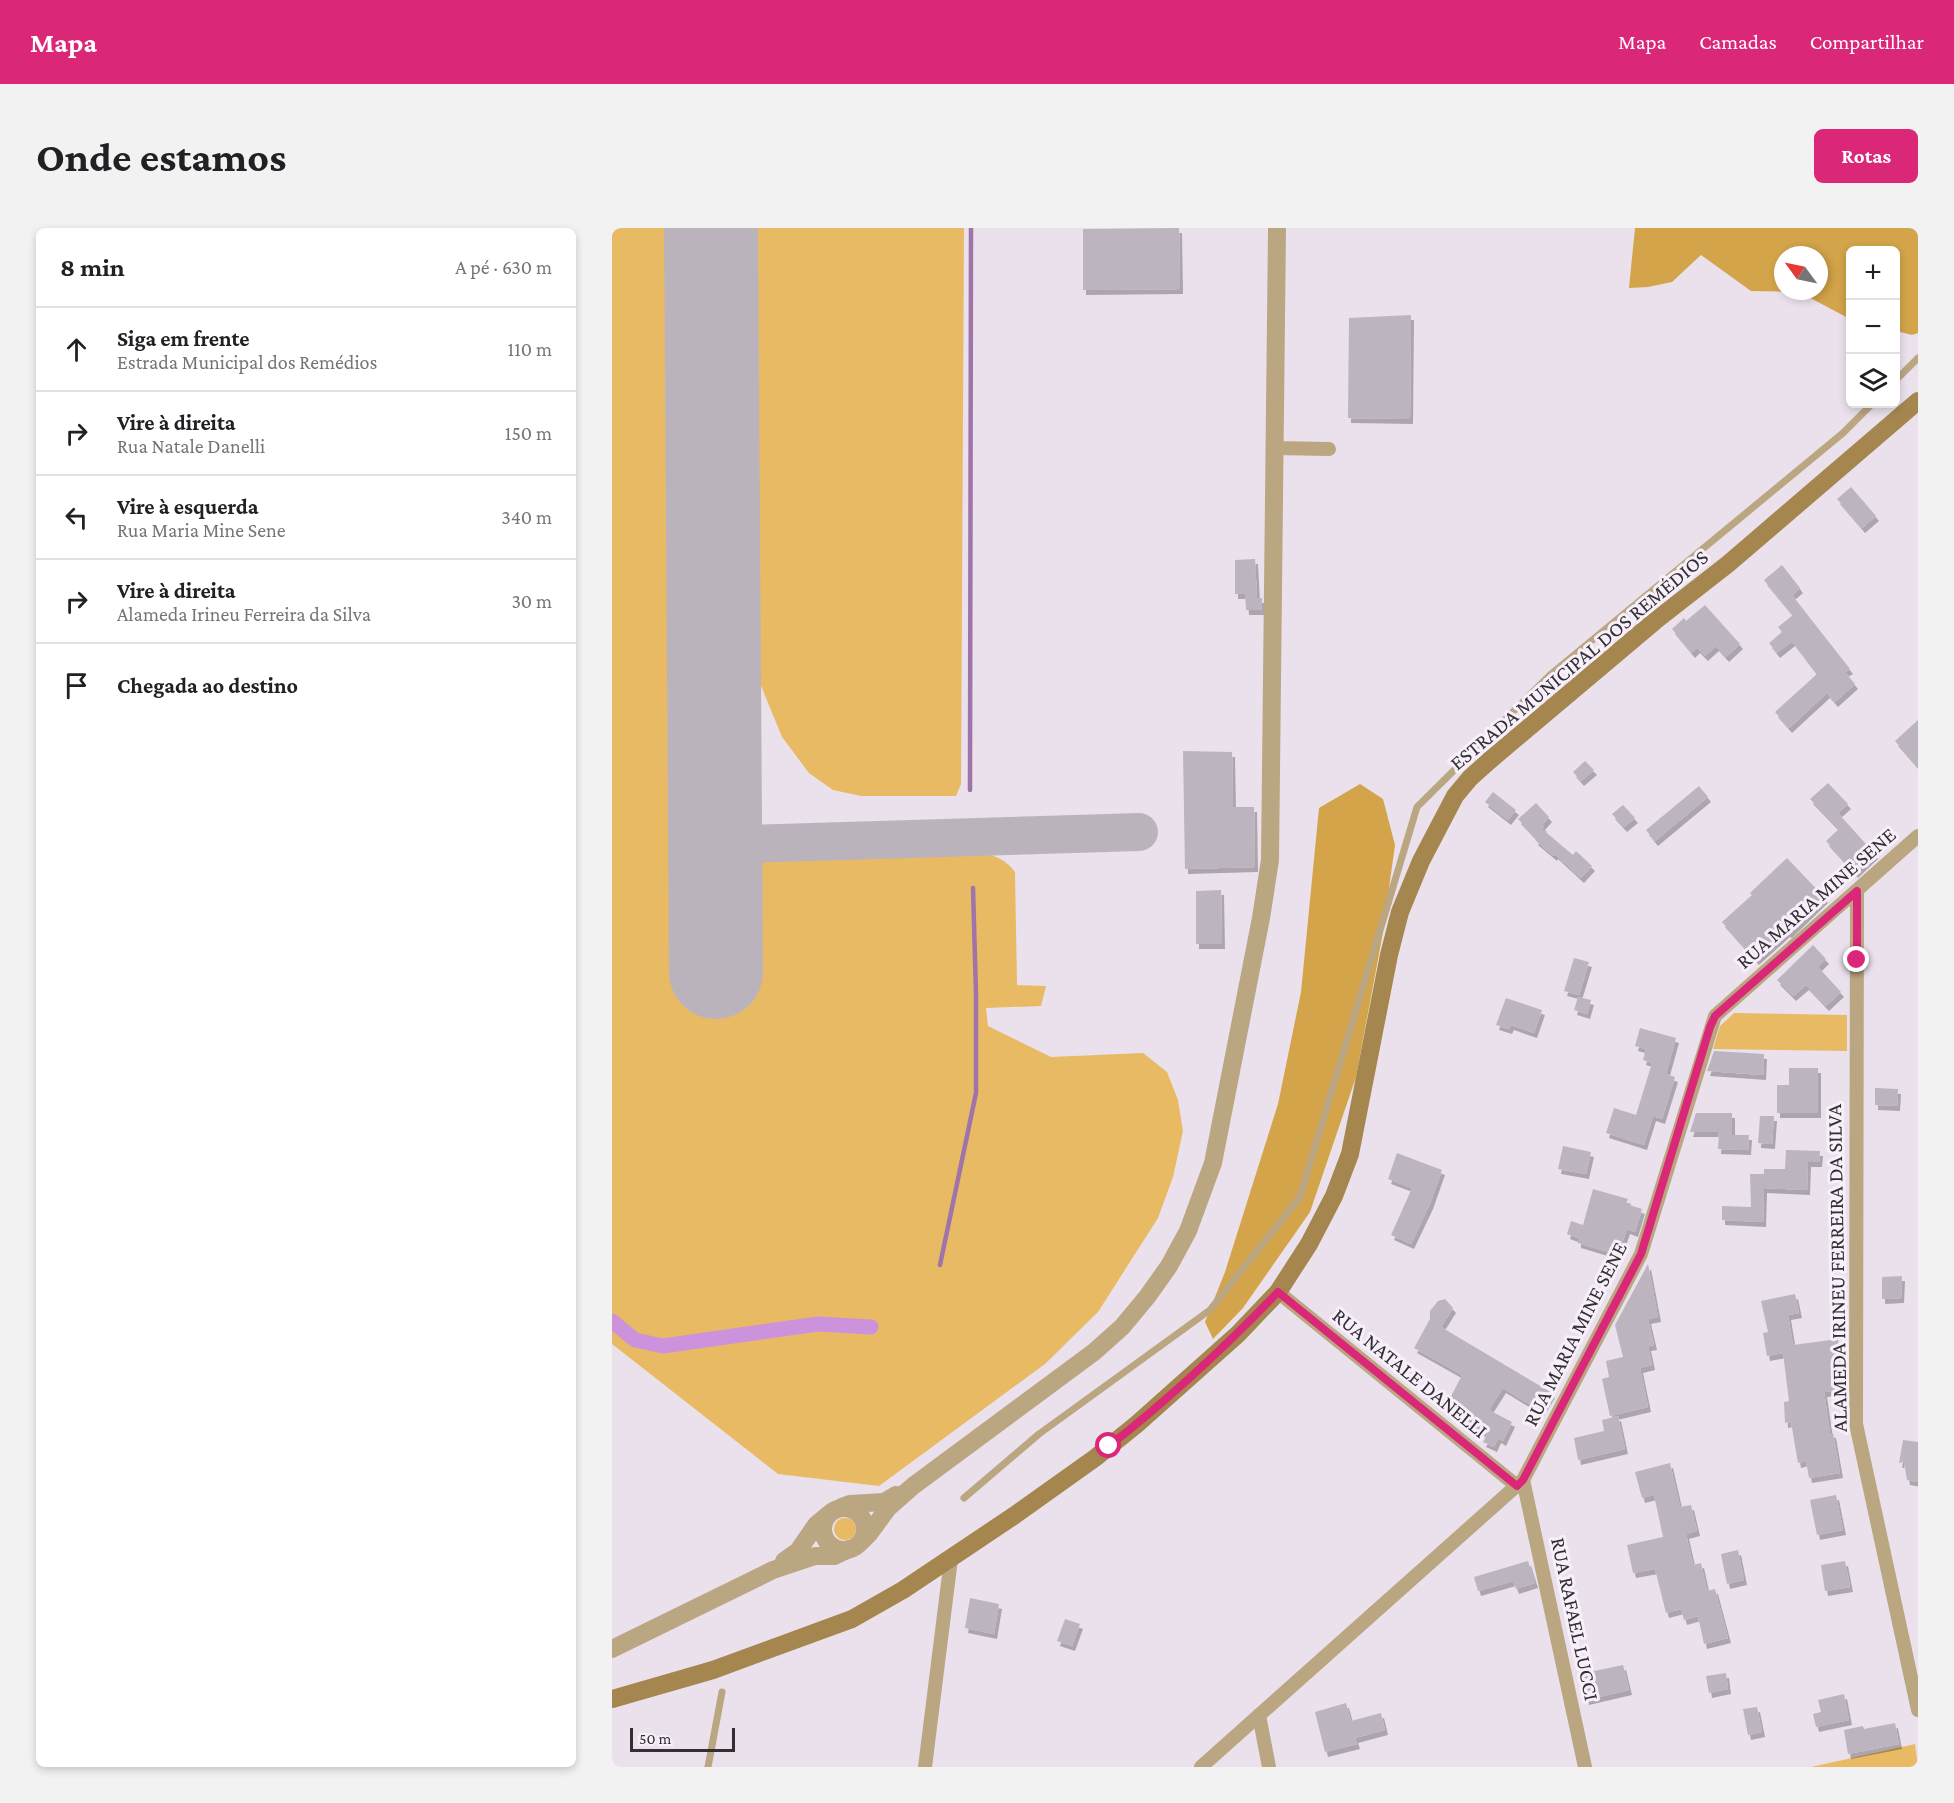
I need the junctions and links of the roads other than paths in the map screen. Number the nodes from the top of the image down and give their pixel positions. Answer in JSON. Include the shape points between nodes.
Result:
{"nodes":[{"id":1,"x":1277,"y":228,"type":"edge"},
{"id":2,"x":1918,"y":358,"type":"edge"},
{"id":3,"x":1900,"y":376,"type":"edge"},
{"id":4,"x":1918,"y":401,"type":"edge"},
{"id":5,"x":1868,"y":408,"type":"edge"},
{"id":6,"x":1274,"y":448,"type":"junction"},
{"id":7,"x":1329,"y":449,"type":"dead end"},
{"id":8,"x":1918,"y":836,"type":"edge"},
{"id":9,"x":1857,"y":891,"type":"junction"},
{"id":10,"x":1278,"y":1292,"type":"junction"},
{"id":11,"x":1520,"y":1483,"type":"junction"},
{"id":12,"x":913,"y":1486,"type":"junction"},
{"id":13,"x":963,"y":1498,"type":"dead end"},
{"id":14,"x":834,"y":1511,"type":"junction"},
{"id":15,"x":855,"y":1545,"type":"junction"},
{"id":16,"x":951,"y":1559,"type":"junction"},
{"id":17,"x":773,"y":1570,"type":"junction"},
{"id":18,"x":612,"y":1648,"type":"edge"},
{"id":19,"x":722,"y":1692,"type":"dead end"},
{"id":20,"x":612,"y":1700,"type":"edge"},
{"id":21,"x":1918,"y":1710,"type":"edge"},
{"id":22,"x":1259,"y":1715,"type":"junction"},
{"id":23,"x":708,"y":1767,"type":"edge"},
{"id":24,"x":925,"y":1767,"type":"edge"},
{"id":25,"x":1201,"y":1767,"type":"edge"},
{"id":26,"x":1269,"y":1767,"type":"edge"},
{"id":27,"x":1585,"y":1767,"type":"edge"}],
"edges":[{"from":1,"to":6,"type":"street"},
{"from":2,"to":3,"type":"lane"},
{"from":4,"to":10,"type":"main road","name":"ESTRADA MUNICIPAL DOS REMÉDIOS","via":[[1489,761],[1455,796],[1400,912],[1350,1154],[1329,1206]]},
{"from":5,"to":13,"type":"lane","via":[[1843,433],[1550,675],[1418,807],[1300,1197],[1210,1310],[1039,1434]]},
{"from":6,"to":7,"type":"street"},
{"from":6,"to":12,"type":"street","via":[[1270,860],[1214,1163],[1202,1198],[1169,1266],[1122,1327]]},
{"from":8,"to":9,"type":"street","name":"RUA MARIA MINE SENE"},
{"from":9,"to":11,"type":"street","name":"RUA MARIA MINE SENE","via":[[1715,1016],[1641,1254]]},
{"from":9,"to":21,"type":"street","name":"ALAMEDA IRINEU FERREIRA DA SILVA","via":[[1856,1424]]},
{"from":10,"to":11,"type":"street","name":"RUA NATALE DANELLI"},
{"from":10,"to":16,"type":"main road","name":"ESTRADA MUNICIPAL DOS REMÉDIOS","via":[[1238,1334],[1137,1424]]},
{"from":11,"to":22,"type":"street","name":"RUA MARIA MINE SENE"},
{"from":11,"to":27,"type":"street","name":"RUA RAFAEL LUCCI"},
{"from":12,"to":14,"type":"street","via":[[884,1502],[850,1504]]},
{"from":12,"to":15,"type":"street"},
{"from":14,"to":15,"type":"street","via":[[850,1509],[861,1516],[865,1529]]},
{"from":14,"to":15,"type":"street","via":[[824,1525],[826,1538],[836,1548]]},
{"from":14,"to":17,"type":"street","via":[[816,1525],[798,1551]]},
{"from":15,"to":17,"type":"street","via":[[834,1556],[815,1556]]},
{"from":16,"to":20,"type":"main road","name":"ESTRADA MUNICIPAL DOS REMÉDIOS","via":[[852,1619],[713,1670]]},
{"from":16,"to":24,"type":"street"},
{"from":17,"to":18,"type":"street"},
{"from":19,"to":23,"type":"lane"},
{"from":22,"to":25,"type":"street","name":"RUA MARIA MINE SENE"},
{"from":22,"to":26,"type":"street"}]}
